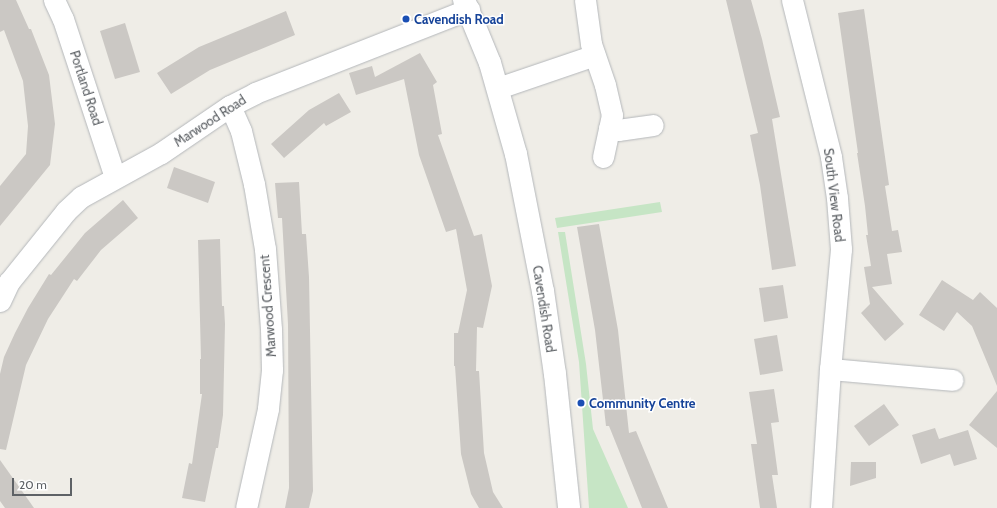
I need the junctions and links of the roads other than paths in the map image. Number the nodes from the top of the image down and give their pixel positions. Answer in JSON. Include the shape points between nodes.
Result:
{"nodes":[{"id":1,"x":54,"y":0,"type":"edge"},
{"id":2,"x":585,"y":0,"type":"edge"},
{"id":3,"x":792,"y":0,"type":"edge"},
{"id":4,"x":467,"y":5,"type":"edge"},
{"id":5,"x":595,"y":55,"type":"junction"},
{"id":6,"x":498,"y":88,"type":"junction"},
{"id":7,"x":230,"y":106,"type":"junction"},
{"id":8,"x":653,"y":125,"type":"dead end"},
{"id":9,"x":609,"y":128,"type":"junction"},
{"id":10,"x":603,"y":158,"type":"dead end"},
{"id":11,"x":115,"y":177,"type":"junction"},
{"id":12,"x":0,"y":301,"type":"edge"},
{"id":13,"x":830,"y":369,"type":"junction"},
{"id":14,"x":953,"y":380,"type":"dead end"},
{"id":15,"x":246,"y":508,"type":"edge"},
{"id":16,"x":569,"y":508,"type":"edge"},
{"id":17,"x":821,"y":508,"type":"edge"}],
"edges":[{"from":1,"to":11,"type":"street","name":"Portland Road","via":[[63,19]]},
{"from":2,"to":5,"type":"street"},
{"from":3,"to":13,"type":"street","name":"South View Road","via":[[831,157],[837,198],[841,249]]},
{"from":4,"to":6,"type":"street","name":"Cavendish Road"},
{"from":4,"to":7,"type":"street","name":"Marwood Road","via":[[255,93]]},
{"from":5,"to":6,"type":"street"},
{"from":5,"to":9,"type":"street","via":[[612,115]]},
{"from":6,"to":16,"type":"street","name":"Cavendish Road","via":[[516,154],[542,291],[556,381]]},
{"from":7,"to":11,"type":"street","name":"Marwood Road","via":[[174,145]]},
{"from":7,"to":15,"type":"street","name":"Marwood Crescent","via":[[241,131],[254,184],[265,249],[272,329],[272,370],[268,409]]},
{"from":8,"to":9,"type":"street","via":[[618,130]]},
{"from":9,"to":10,"type":"street"},
{"from":11,"to":12,"type":"street","name":"Marwood Road","via":[[81,197],[66,211],[9,282]]},
{"from":13,"to":14,"type":"street"},
{"from":13,"to":17,"type":"street","name":"South View Road"}]}
